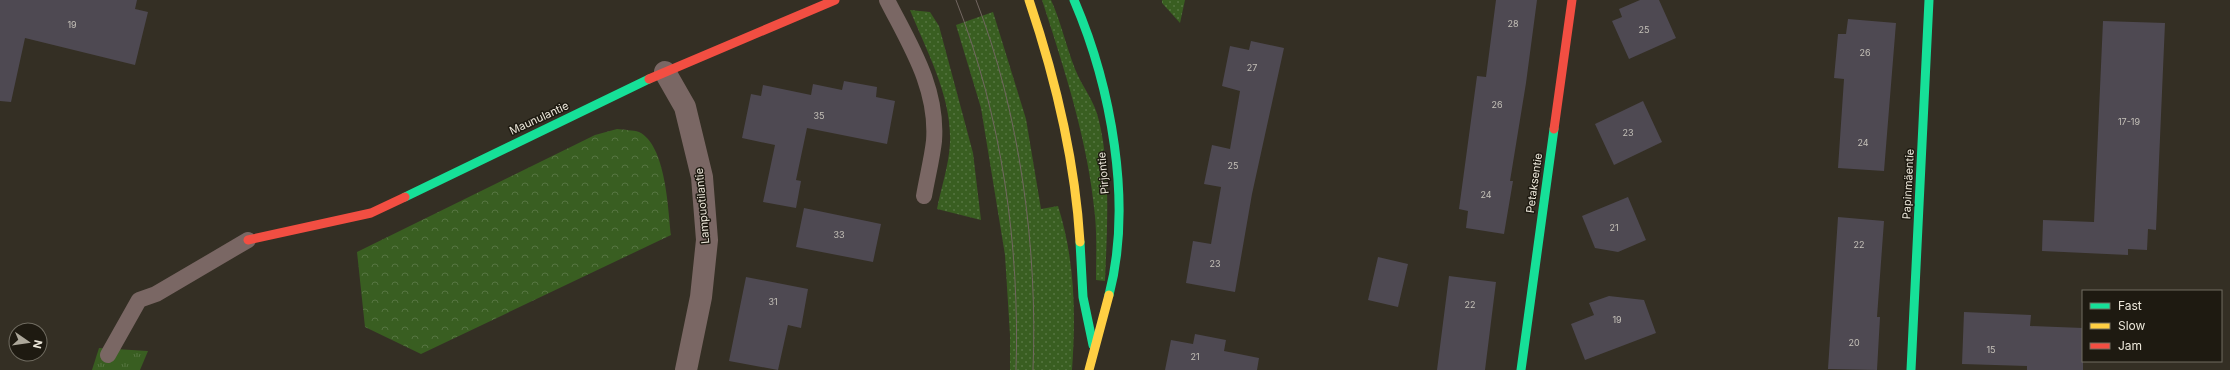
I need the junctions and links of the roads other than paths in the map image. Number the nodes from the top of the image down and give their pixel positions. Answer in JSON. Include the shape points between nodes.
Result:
{"nodes":[{"id":1,"x":835,"y":0,"type":"edge"},
{"id":2,"x":887,"y":0,"type":"edge"},
{"id":3,"x":1029,"y":0,"type":"edge"},
{"id":4,"x":1074,"y":0,"type":"edge"},
{"id":5,"x":1572,"y":0,"type":"edge"},
{"id":6,"x":1929,"y":0,"type":"edge"},
{"id":7,"x":664,"y":72,"type":"junction"},
{"id":8,"x":924,"y":196,"type":"dead end"},
{"id":9,"x":248,"y":240,"type":"joint"},
{"id":10,"x":1093,"y":346,"type":"junction"},
{"id":11,"x":108,"y":355,"type":"dead end"},
{"id":12,"x":686,"y":370,"type":"edge"},
{"id":13,"x":1089,"y":370,"type":"edge"},
{"id":14,"x":1521,"y":370,"type":"edge"},
{"id":15,"x":1911,"y":370,"type":"edge"}],
"edges":[{"from":1,"to":7,"type":"street","name":"Maunulantie"},
{"from":2,"to":8,"type":"lane","via":[[922,66],[930,93],[934,142]]},
{"from":3,"to":10,"type":"street","name":"Pirjontie","via":[[1047,53],[1067,142],[1079,225],[1083,297]]},
{"from":4,"to":10,"type":"street","name":"Pirjontie","via":[[1089,36],[1105,92],[1111,127],[1117,198],[1115,264],[1108,300]]},
{"from":5,"to":14,"type":"street","name":"Petaksentie"},
{"from":6,"to":15,"type":"street","name":"Papinmäentie"},
{"from":7,"to":9,"type":"street","name":"Maunulantie","via":[[372,213]]},
{"from":7,"to":12,"type":"street","name":"Lampuotilantie","via":[[685,107],[702,177],[707,240],[701,297]]},
{"from":9,"to":11,"type":"lane","via":[[156,294],[139,300]]},
{"from":10,"to":13,"type":"street","name":"Pirjontie"}]}
